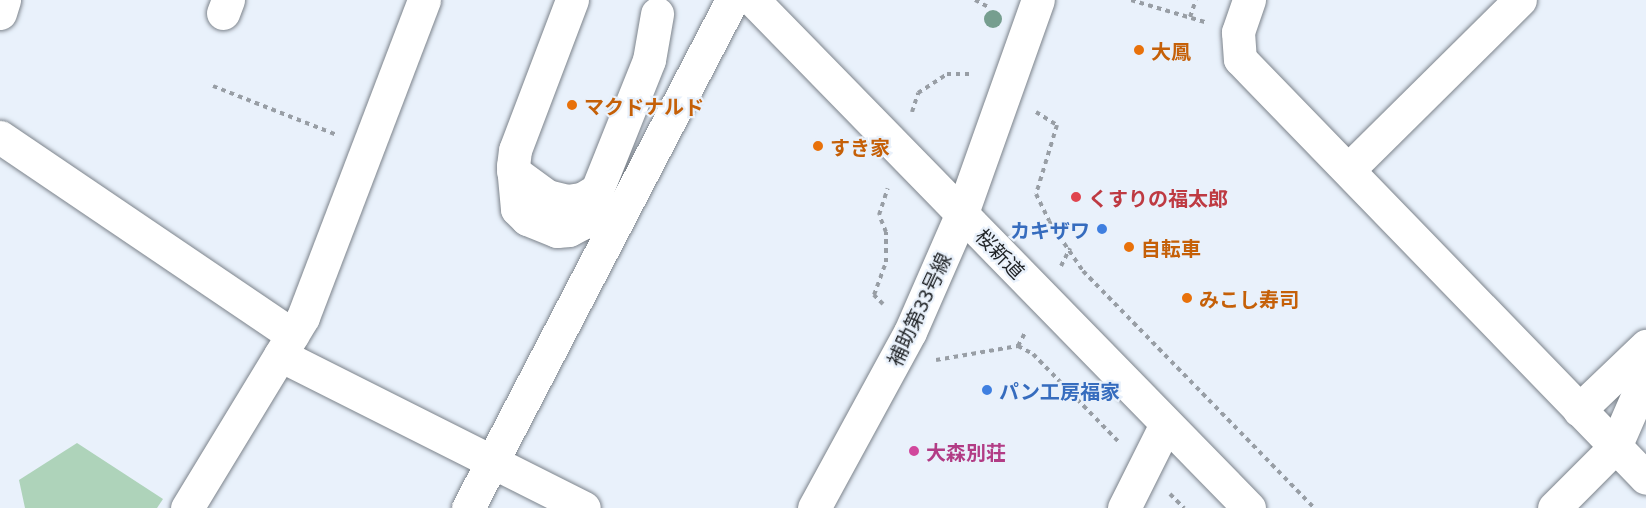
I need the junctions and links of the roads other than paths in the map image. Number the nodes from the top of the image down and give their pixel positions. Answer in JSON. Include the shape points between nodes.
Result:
{"nodes":[{"id":1,"x":4,"y":0,"type":"edge"},
{"id":2,"x":424,"y":0,"type":"edge"},
{"id":3,"x":572,"y":0,"type":"edge"},
{"id":4,"x":732,"y":0,"type":"edge"},
{"id":5,"x":753,"y":0,"type":"edge"},
{"id":6,"x":1038,"y":0,"type":"edge"},
{"id":7,"x":1249,"y":0,"type":"edge"},
{"id":8,"x":1520,"y":0,"type":"edge"},
{"id":9,"x":0,"y":13,"type":"edge"},
{"id":10,"x":657,"y":14,"type":"dead end"},
{"id":11,"x":0,"y":137,"type":"edge"},
{"id":12,"x":1350,"y":168,"type":"junction"},
{"id":13,"x":962,"y":213,"type":"junction"},
{"id":14,"x":286,"y":345,"type":"junction"},
{"id":15,"x":1646,"y":346,"type":"edge"},
{"id":16,"x":1646,"y":376,"type":"edge"},
{"id":17,"x":1579,"y":410,"type":"junction"},
{"id":18,"x":1167,"y":424,"type":"junction"},
{"id":19,"x":1630,"y":445,"type":"edge"},
{"id":20,"x":495,"y":460,"type":"junction"},
{"id":21,"x":1646,"y":478,"type":"edge"},
{"id":22,"x":187,"y":508,"type":"edge"},
{"id":23,"x":468,"y":508,"type":"edge"},
{"id":24,"x":584,"y":508,"type":"edge"},
{"id":25,"x":814,"y":508,"type":"edge"},
{"id":26,"x":1124,"y":508,"type":"edge"},
{"id":27,"x":1249,"y":508,"type":"edge"},
{"id":28,"x":1554,"y":508,"type":"edge"}],
"edges":[{"from":1,"to":9,"type":"street"},
{"from":2,"to":14,"type":"street","via":[[303,317]]},
{"from":3,"to":10,"type":"street","via":[[515,150],[513,171],[517,209],[526,219],[557,231],[582,223],[649,60]]},
{"from":4,"to":20,"type":"street"},
{"from":5,"to":13,"type":"street","name":"桜新道"},
{"from":6,"to":13,"type":"street","name":"補助第33号線"},
{"from":7,"to":12,"type":"street","via":[[1238,32],[1240,59]]},
{"from":8,"to":12,"type":"street"},
{"from":11,"to":14,"type":"street"},
{"from":12,"to":17,"type":"street"},
{"from":13,"to":18,"type":"street","name":"桜新道"},
{"from":13,"to":25,"type":"street","name":"補助第33号線","via":[[909,332]]},
{"from":14,"to":20,"type":"street"},
{"from":14,"to":22,"type":"street"},
{"from":15,"to":17,"type":"street"},
{"from":16,"to":19,"type":"street"},
{"from":17,"to":19,"type":"street"},
{"from":18,"to":26,"type":"street"},
{"from":18,"to":27,"type":"street","name":"桜新道"},
{"from":19,"to":21,"type":"street"},
{"from":19,"to":28,"type":"street"},
{"from":20,"to":23,"type":"street"},
{"from":20,"to":24,"type":"street"}]}
